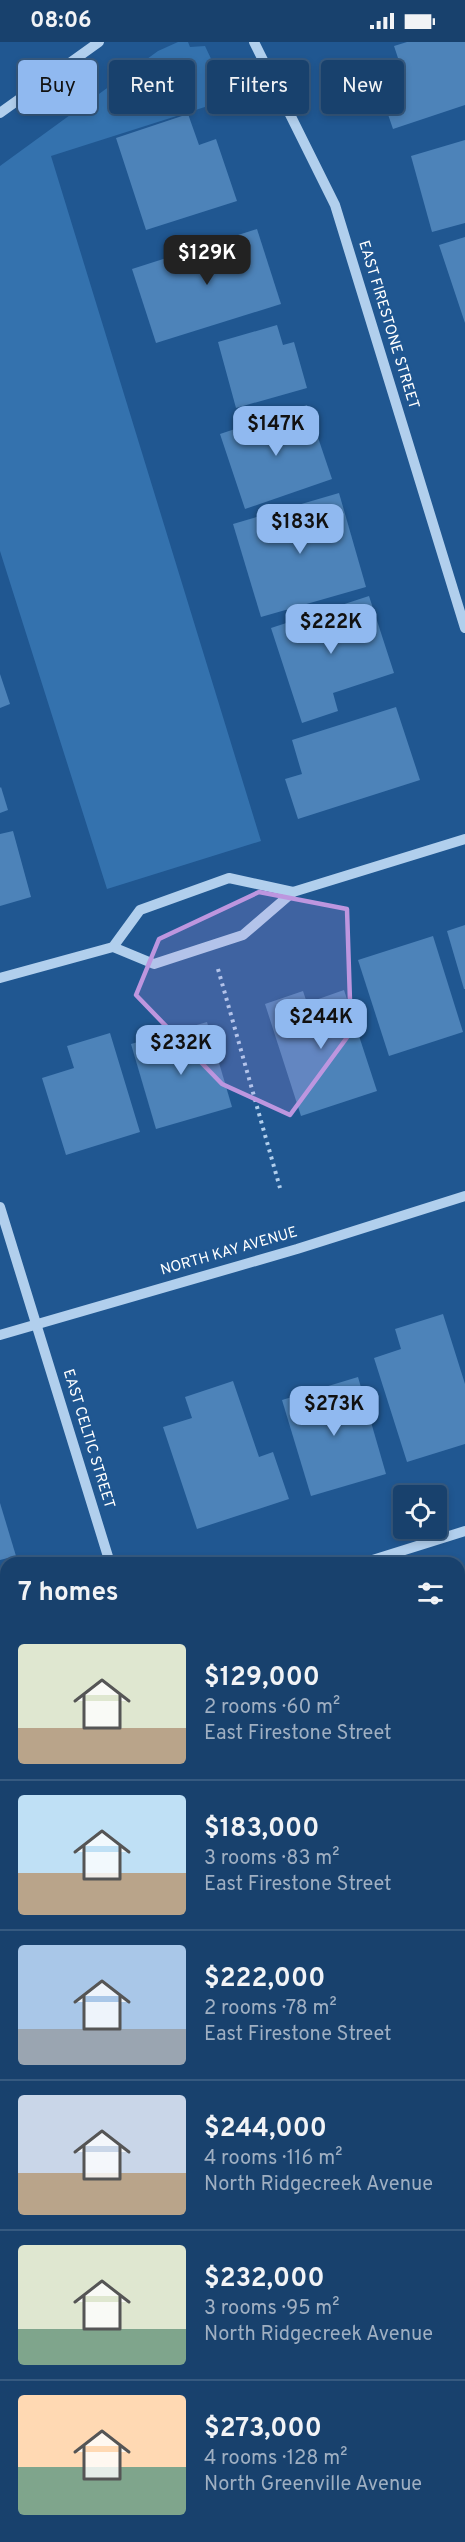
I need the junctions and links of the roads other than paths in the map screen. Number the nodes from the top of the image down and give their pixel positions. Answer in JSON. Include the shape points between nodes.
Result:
{"nodes":[{"id":1,"x":99,"y":42,"type":"edge"},
{"id":2,"x":254,"y":42,"type":"edge"},
{"id":3,"x":0,"y":113,"type":"edge"},
{"id":4,"x":465,"y":628,"type":"edge"},
{"id":5,"x":465,"y":839,"type":"edge"},
{"id":6,"x":292,"y":892,"type":"junction"},
{"id":7,"x":113,"y":947,"type":"junction"},
{"id":8,"x":0,"y":978,"type":"edge"},
{"id":9,"x":465,"y":1196,"type":"edge"},
{"id":10,"x":0,"y":1207,"type":"edge"},
{"id":11,"x":37,"y":1323,"type":"junction"},
{"id":12,"x":0,"y":1335,"type":"edge"},
{"id":13,"x":465,"y":1532,"type":"edge"},
{"id":14,"x":108,"y":1557,"type":"edge"},
{"id":15,"x":383,"y":1557,"type":"edge"}],
"edges":[{"from":1,"to":3,"type":"street"},
{"from":2,"to":4,"type":"street","name":"EAST FIRESTONE STREET","via":[[335,205]]},
{"from":5,"to":6,"type":"street"},
{"from":6,"to":7,"type":"street","via":[[243,935],[154,964]]},
{"from":6,"to":7,"type":"street","via":[[230,878],[141,910]]},
{"from":7,"to":8,"type":"street"},
{"from":9,"to":11,"type":"street","name":"NORTH KAY AVENUE","via":[[297,1249]]},
{"from":10,"to":11,"type":"street","name":"EAST CELTIC STREET"},
{"from":11,"to":12,"type":"street","name":"NORTH KAY AVENUE"},
{"from":11,"to":14,"type":"street","name":"EAST CELTIC STREET"},
{"from":13,"to":15,"type":"street"}]}
